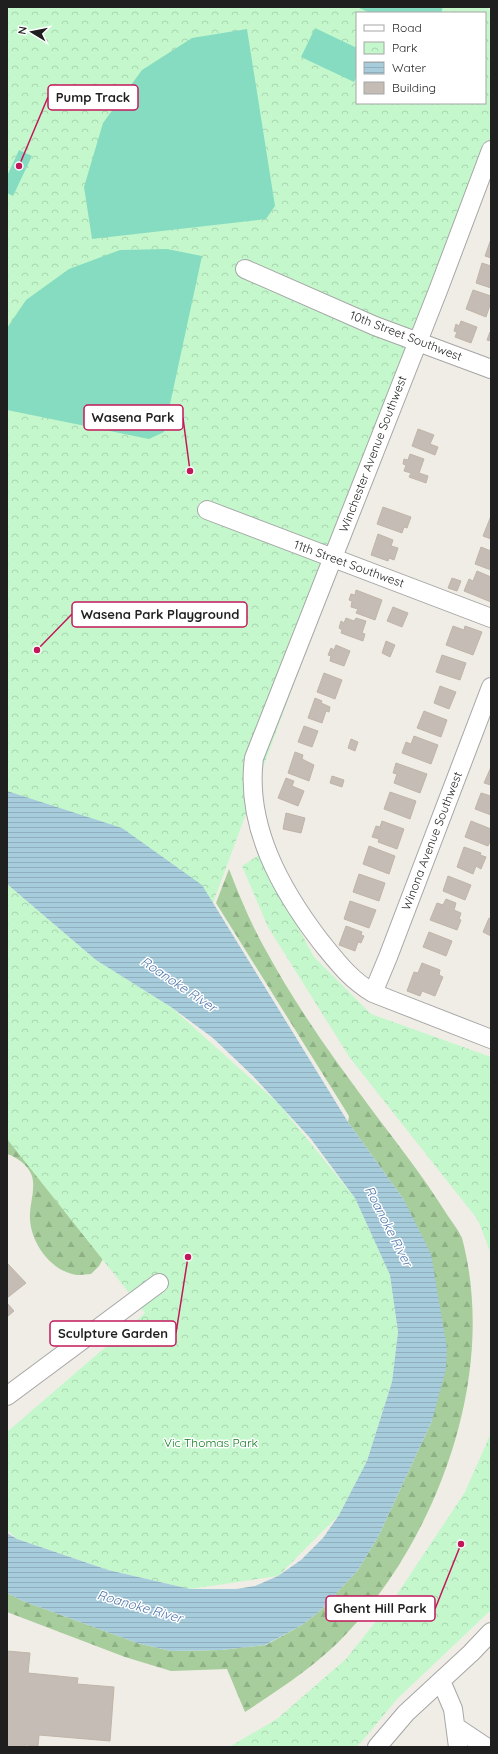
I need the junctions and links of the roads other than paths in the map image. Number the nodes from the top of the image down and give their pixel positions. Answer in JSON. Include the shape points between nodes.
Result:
{"nodes":[{"id":1,"x":491,"y":150,"type":"edge"},
{"id":2,"x":245,"y":269,"type":"dead end"},
{"id":3,"x":417,"y":341,"type":"junction"},
{"id":4,"x":491,"y":369,"type":"edge"},
{"id":5,"x":207,"y":510,"type":"dead end"},
{"id":6,"x":333,"y":558,"type":"junction"},
{"id":7,"x":491,"y":618,"type":"edge"},
{"id":8,"x":491,"y":688,"type":"edge"},
{"id":9,"x":373,"y":993,"type":"junction"},
{"id":10,"x":491,"y":1039,"type":"edge"},
{"id":11,"x":159,"y":1284,"type":"dead end"},
{"id":12,"x":7,"y":1396,"type":"edge"},
{"id":13,"x":491,"y":1632,"type":"edge"},
{"id":14,"x":440,"y":1681,"type":"junction"},
{"id":15,"x":456,"y":1727,"type":"junction"},
{"id":16,"x":377,"y":1747,"type":"edge"},
{"id":17,"x":458,"y":1747,"type":"edge"},
{"id":18,"x":486,"y":1747,"type":"edge"}],
"edges":[{"from":1,"to":3,"type":"street","name":"Winchester Avenue Southwest"},
{"from":2,"to":3,"type":"street","name":"10th Street Southwest","via":[[375,326]]},
{"from":3,"to":4,"type":"street","name":"10th Street Southwest"},
{"from":3,"to":6,"type":"street","name":"Winchester Avenue Southwest"},
{"from":5,"to":6,"type":"street","name":"11th Street Southwest"},
{"from":6,"to":7,"type":"street","name":"11th Street Southwest"},
{"from":6,"to":9,"type":"street","name":"Winchester Avenue Southwest","via":[[254,758],[252,791],[266,848],[277,875],[303,918],[333,957],[357,983]]},
{"from":8,"to":9,"type":"street","name":"Winona Avenue Southwest"},
{"from":9,"to":10,"type":"street","name":"Winchester Avenue Southwest"},
{"from":11,"to":12,"type":"street"},
{"from":13,"to":14,"type":"street"},
{"from":14,"to":15,"type":"street","via":[[453,1709]]},
{"from":14,"to":16,"type":"street","via":[[406,1713]]},
{"from":15,"to":17,"type":"street"},
{"from":15,"to":18,"type":"street"}]}
